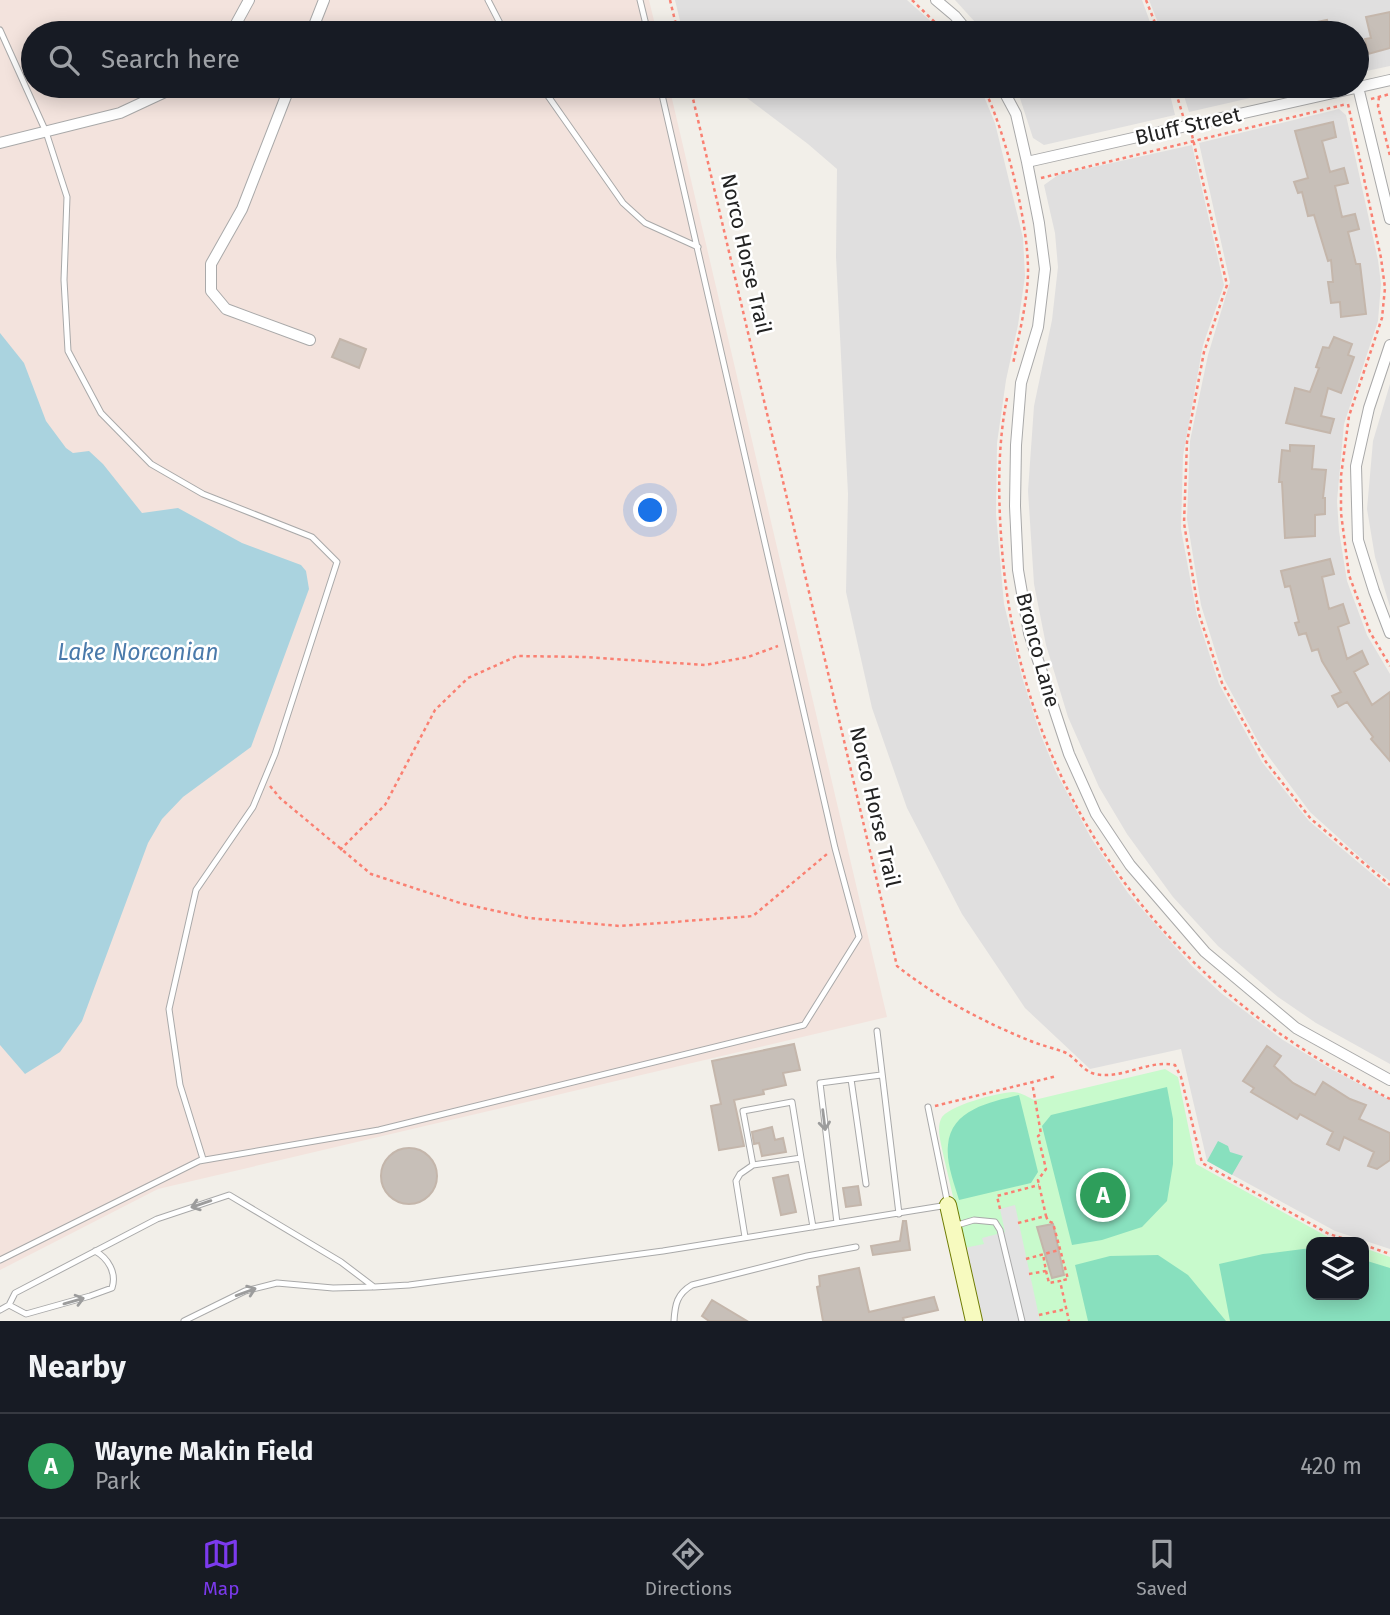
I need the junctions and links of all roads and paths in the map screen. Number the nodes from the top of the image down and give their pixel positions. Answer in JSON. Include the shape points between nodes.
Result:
{"nodes":[{"id":1,"x":249,"y":0,"type":"edge"},
{"id":2,"x":324,"y":0,"type":"edge"},
{"id":3,"x":488,"y":0,"type":"edge"},
{"id":4,"x":640,"y":0,"type":"edge"},
{"id":5,"x":670,"y":0,"type":"edge"},
{"id":6,"x":912,"y":0,"type":"edge"},
{"id":7,"x":936,"y":0,"type":"edge"},
{"id":8,"x":1146,"y":0,"type":"edge"},
{"id":9,"x":238,"y":21,"type":"edge"},
{"id":10,"x":316,"y":21,"type":"edge"},
{"id":11,"x":499,"y":21,"type":"edge"},
{"id":12,"x":645,"y":21,"type":"edge"},
{"id":13,"x":675,"y":21,"type":"edge"},
{"id":14,"x":934,"y":21,"type":"edge"},
{"id":15,"x":960,"y":21,"type":"edge"},
{"id":16,"x":1154,"y":21,"type":"edge"},
{"id":17,"x":0,"y":30,"type":"edge"},
{"id":18,"x":21,"y":77,"type":"edge"},
{"id":19,"x":1390,"y":80,"type":"edge"},
{"id":20,"x":1369,"y":85,"type":"edge"},
{"id":21,"x":1379,"y":97,"type":"dead end"},
{"id":22,"x":31,"y":98,"type":"edge"},
{"id":23,"x":152,"y":98,"type":"edge"},
{"id":24,"x":285,"y":98,"type":"edge"},
{"id":25,"x":549,"y":98,"type":"edge"},
{"id":26,"x":663,"y":98,"type":"edge"},
{"id":27,"x":693,"y":98,"type":"edge"},
{"id":28,"x":989,"y":98,"type":"edge"},
{"id":29,"x":1007,"y":98,"type":"edge"},
{"id":30,"x":1178,"y":98,"type":"edge"},
{"id":31,"x":1309,"y":98,"type":"edge"},
{"id":32,"x":1361,"y":98,"type":"edge"},
{"id":33,"x":1186,"y":126,"type":"junction"},
{"id":34,"x":46,"y":132,"type":"junction"},
{"id":35,"x":1194,"y":140,"type":"junction"},
{"id":36,"x":0,"y":143,"type":"edge"},
{"id":37,"x":1390,"y":156,"type":"edge"},
{"id":38,"x":1027,"y":162,"type":"junction"},
{"id":39,"x":1031,"y":181,"type":"junction"},
{"id":40,"x":1014,"y":185,"type":"junction"},
{"id":41,"x":1390,"y":219,"type":"edge"},
{"id":42,"x":698,"y":247,"type":"junction"},
{"id":43,"x":310,"y":341,"type":"dead end"},
{"id":44,"x":1390,"y":345,"type":"edge"},
{"id":45,"x":1012,"y":373,"type":"dead end"},
{"id":46,"x":1009,"y":387,"type":"dead end"},
{"id":47,"x":1390,"y":633,"type":"edge"},
{"id":48,"x":789,"y":643,"type":"junction"},
{"id":49,"x":1390,"y":666,"type":"edge"},
{"id":50,"x":265,"y":779,"type":"junction"},
{"id":51,"x":835,"y":848,"type":"junction"},
{"id":52,"x":340,"y":850,"type":"junction"},
{"id":53,"x":1390,"y":885,"type":"edge"},
{"id":54,"x":877,"y":1031,"type":"dead end"},
{"id":55,"x":881,"y":1075,"type":"junction"},
{"id":56,"x":1057,"y":1076,"type":"dead end"},
{"id":57,"x":851,"y":1079,"type":"junction"},
{"id":58,"x":1390,"y":1080,"type":"edge"},
{"id":59,"x":1032,"y":1082,"type":"junction"},
{"id":60,"x":1390,"y":1098,"type":"edge"},
{"id":61,"x":928,"y":1107,"type":"joint"},
{"id":62,"x":801,"y":1158,"type":"junction"},
{"id":63,"x":199,"y":1161,"type":"junction"},
{"id":64,"x":753,"y":1165,"type":"junction"},
{"id":65,"x":866,"y":1184,"type":"dead end"},
{"id":66,"x":1039,"y":1185,"type":"junction"},
{"id":67,"x":948,"y":1205,"type":"junction"},
{"id":68,"x":1000,"y":1209,"type":"dead end"},
{"id":69,"x":899,"y":1214,"type":"junction"},
{"id":70,"x":1046,"y":1216,"type":"junction"},
{"id":71,"x":837,"y":1223,"type":"junction"},
{"id":72,"x":1018,"y":1223,"type":"dead end"},
{"id":73,"x":953,"y":1226,"type":"junction"},
{"id":74,"x":813,"y":1227,"type":"junction"},
{"id":75,"x":745,"y":1237,"type":"junction"},
{"id":76,"x":1339,"y":1237,"type":"edge"},
{"id":77,"x":856,"y":1247,"type":"dead end"},
{"id":78,"x":1369,"y":1247,"type":"edge"},
{"id":79,"x":1059,"y":1250,"type":"junction"},
{"id":80,"x":94,"y":1251,"type":"junction"},
{"id":81,"x":1043,"y":1254,"type":"junction"},
{"id":82,"x":1390,"y":1254,"type":"edge"},
{"id":83,"x":1026,"y":1258,"type":"dead end"},
{"id":84,"x":0,"y":1260,"type":"edge"},
{"id":85,"x":1046,"y":1270,"type":"junction"},
{"id":86,"x":1029,"y":1274,"type":"dead end"},
{"id":87,"x":1060,"y":1281,"type":"junction"},
{"id":88,"x":374,"y":1287,"type":"junction"},
{"id":89,"x":9,"y":1306,"type":"junction"},
{"id":90,"x":1066,"y":1309,"type":"junction"},
{"id":91,"x":0,"y":1310,"type":"edge"},
{"id":92,"x":1039,"y":1315,"type":"dead end"},
{"id":93,"x":184,"y":1321,"type":"edge"},
{"id":94,"x":674,"y":1321,"type":"edge"},
{"id":95,"x":974,"y":1321,"type":"edge"},
{"id":96,"x":1022,"y":1321,"type":"edge"},
{"id":97,"x":1069,"y":1321,"type":"edge"}],
"edges":[{"from":1,"to":9,"type":"street"},
{"from":2,"to":10,"type":"street"},
{"from":3,"to":11,"type":"lane"},
{"from":4,"to":12,"type":"lane"},
{"from":5,"to":13,"type":"path"},
{"from":6,"to":14,"type":"path"},
{"from":7,"to":15,"type":"street"},
{"from":8,"to":16,"type":"path"},
{"from":17,"to":18,"type":"lane"},
{"from":19,"to":20,"type":"street","name":"Bluff Street"},
{"from":21,"to":37,"type":"path"},
{"from":22,"to":34,"type":"lane"},
{"from":23,"to":34,"type":"street","via":[[120,113]]},
{"from":24,"to":43,"type":"street","via":[[242,209],[211,264],[211,291],[226,309]]},
{"from":25,"to":42,"type":"lane","via":[[623,203],[645,223]]},
{"from":26,"to":42,"type":"lane"},
{"from":27,"to":76,"type":"path","name":"Norco Horse Trail","via":[[897,966],[951,1003],[1024,1039],[1066,1053],[1087,1071],[1096,1074],[1175,1065],[1202,1163]]},
{"from":28,"to":40,"type":"path"},
{"from":29,"to":38,"type":"street","name":"Bronco Lane","via":[[1016,114]]},
{"from":30,"to":33,"type":"path"},
{"from":31,"to":33,"type":"street","name":"Bluff Street"},
{"from":32,"to":41,"type":"street"},
{"from":33,"to":35,"type":"path"},
{"from":33,"to":38,"type":"street","name":"Bluff Street"},
{"from":34,"to":36,"type":"street"},
{"from":34,"to":50,"type":"lane","via":[[67,197],[64,280],[68,351],[102,413],[151,464],[203,494],[312,537],[337,562]]},
{"from":35,"to":39,"type":"path"},
{"from":35,"to":49,"type":"path","via":[[1348,104],[1384,288],[1382,318],[1349,416],[1341,513],[1349,575],[1370,632]]},
{"from":35,"to":53,"type":"path","via":[[1227,285],[1205,352],[1187,442],[1184,523],[1199,614],[1222,683],[1266,762],[1311,819]]},
{"from":38,"to":39,"type":"street","name":"Bronco Lane"},
{"from":39,"to":40,"type":"path"},
{"from":39,"to":58,"type":"street","name":"Bronco Lane","via":[[1045,269],[1038,327],[1021,383],[1015,506],[1018,570],[1029,632],[1069,754],[1096,814],[1130,865],[1205,952],[1296,1028]]},
{"from":40,"to":45,"type":"path","via":[[1028,274]]},
{"from":42,"to":48,"type":"lane"},
{"from":44,"to":47,"type":"street","via":[[1368,408],[1356,466],[1358,540]]},
{"from":46,"to":60,"type":"path","via":[[1000,500],[1007,604],[1024,677],[1061,776],[1121,877],[1191,960],[1283,1037]]},
{"from":48,"to":51,"type":"lane"},
{"from":48,"to":52,"type":"path","via":[[705,665],[517,656],[468,678],[435,710],[385,805]]},
{"from":50,"to":52,"type":"path"},
{"from":50,"to":63,"type":"lane","via":[[253,807],[196,890],[169,1009],[180,1085],[203,1159]]},
{"from":51,"to":52,"type":"path","via":[[752,916],[620,926],[528,918],[460,903],[371,874]]},
{"from":51,"to":63,"type":"lane","via":[[859,937],[804,1025],[379,1130]]},
{"from":54,"to":55,"type":"lane"},
{"from":55,"to":57,"type":"lane"},
{"from":55,"to":69,"type":"lane"},
{"from":56,"to":59,"type":"path"},
{"from":57,"to":65,"type":"lane"},
{"from":57,"to":71,"type":"lane","one_way":true,"via":[[820,1083]]},
{"from":59,"to":61,"type":"path"},
{"from":59,"to":66,"type":"path","via":[[1046,1169]]},
{"from":61,"to":67,"type":"lane"},
{"from":62,"to":64,"type":"lane"},
{"from":62,"to":64,"type":"lane","via":[[792,1102],[743,1111]]},
{"from":62,"to":74,"type":"lane"},
{"from":63,"to":84,"type":"lane"},
{"from":64,"to":75,"type":"lane","via":[[736,1181]]},
{"from":66,"to":68,"type":"path","via":[[997,1196]]},
{"from":66,"to":70,"type":"path"},
{"from":67,"to":69,"type":"lane"},
{"from":67,"to":73,"type":"street"},
{"from":69,"to":71,"type":"lane"},
{"from":70,"to":72,"type":"path"},
{"from":70,"to":79,"type":"path","via":[[1053,1223]]},
{"from":71,"to":74,"type":"lane"},
{"from":73,"to":95,"type":"street"},
{"from":73,"to":96,"type":"lane","via":[[974,1220],[995,1223]]},
{"from":74,"to":75,"type":"lane"},
{"from":75,"to":88,"type":"lane"},
{"from":77,"to":94,"type":"lane","via":[[692,1285],[675,1303]]},
{"from":78,"to":82,"type":"path"},
{"from":79,"to":81,"type":"path"},
{"from":79,"to":87,"type":"path","via":[[1068,1279]]},
{"from":88,"to":80,"type":"lane","one_way":true,"via":[[229,1195],[157,1219]]},
{"from":80,"to":89,"type":"lane","via":[[15,1293]]},
{"from":89,"to":80,"type":"lane","one_way":true,"via":[[26,1314],[112,1287],[109,1265]]},
{"from":81,"to":83,"type":"path"},
{"from":81,"to":85,"type":"path"},
{"from":85,"to":86,"type":"path"},
{"from":85,"to":87,"type":"path","via":[[1049,1283]]},
{"from":87,"to":90,"type":"path"},
{"from":93,"to":88,"type":"lane","one_way":true,"via":[[245,1291],[277,1283]]},
{"from":89,"to":91,"type":"lane"},
{"from":90,"to":92,"type":"path"},
{"from":90,"to":97,"type":"path"}]}
